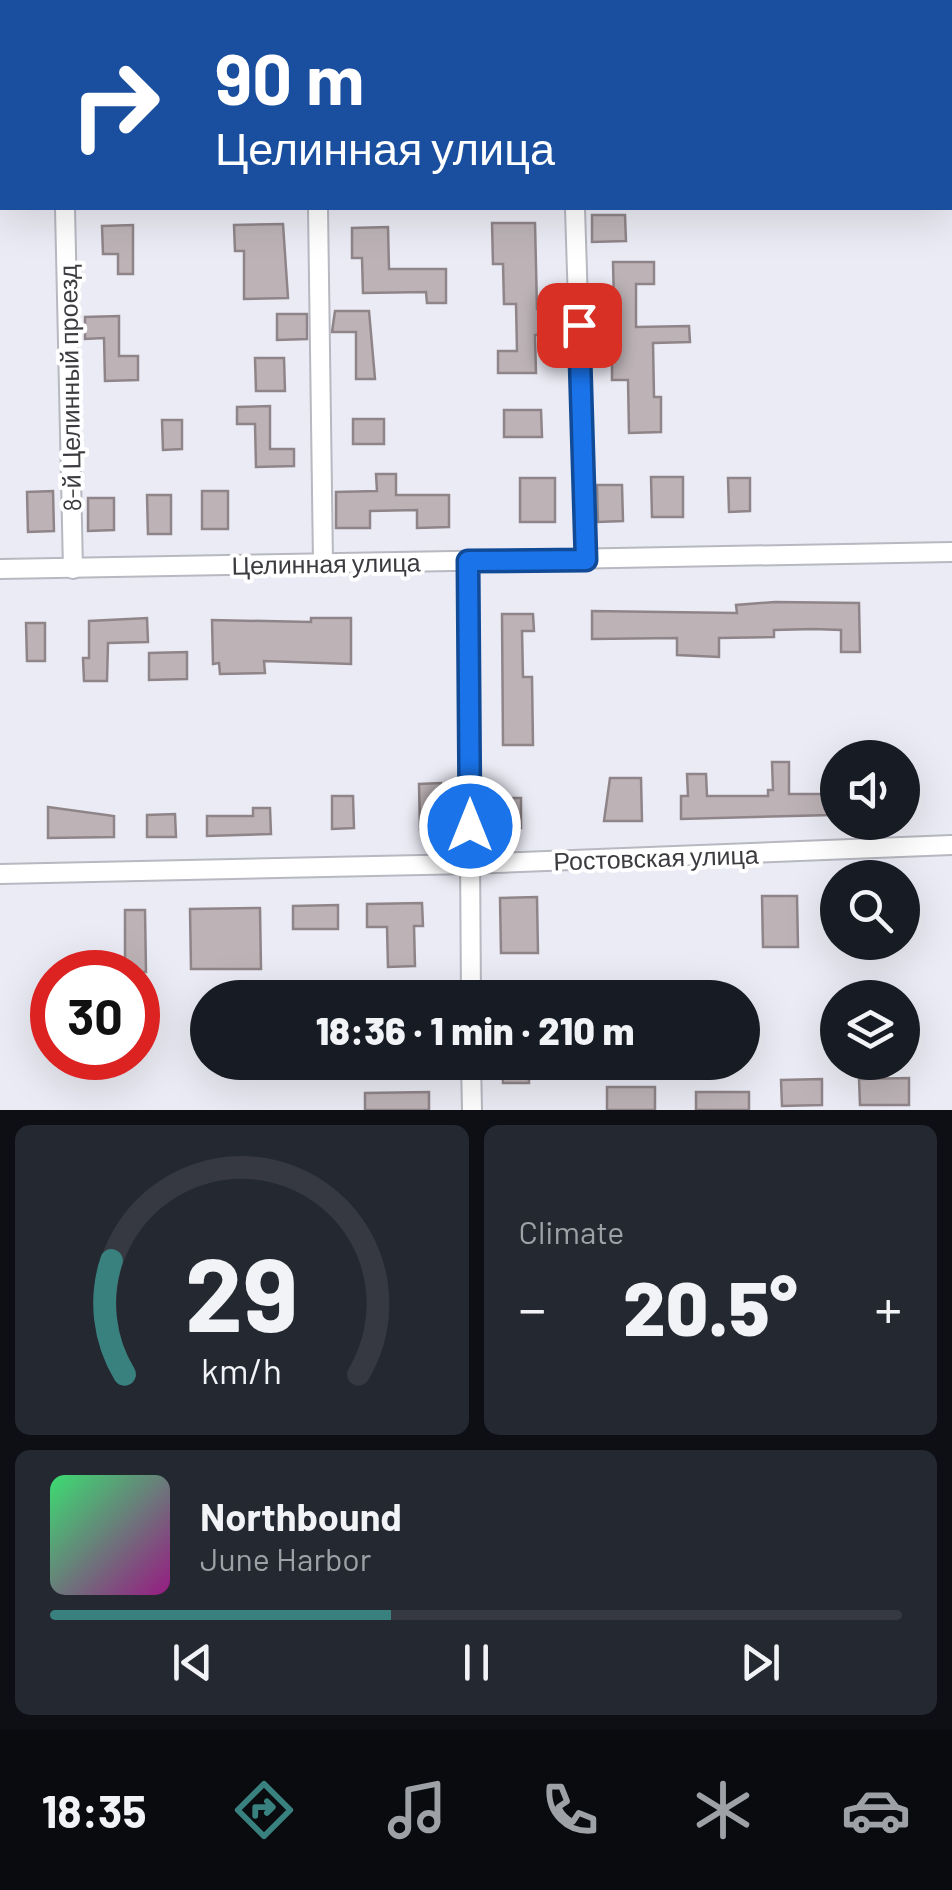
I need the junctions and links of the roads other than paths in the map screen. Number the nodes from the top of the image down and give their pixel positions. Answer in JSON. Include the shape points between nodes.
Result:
{"nodes":[{"id":1,"x":65,"y":210,"type":"edge"},
{"id":2,"x":318,"y":210,"type":"edge"},
{"id":3,"x":575,"y":210,"type":"edge"},
{"id":4,"x":952,"y":552,"type":"edge"},
{"id":5,"x":586,"y":560,"type":"junction"},
{"id":6,"x":468,"y":561,"type":"junction"},
{"id":7,"x":323,"y":562,"type":"junction"},
{"id":8,"x":0,"y":569,"type":"edge"},
{"id":9,"x":73,"y":569,"type":"junction"},
{"id":10,"x":952,"y":845,"type":"edge"},
{"id":11,"x":470,"y":864,"type":"junction"},
{"id":12,"x":0,"y":874,"type":"edge"},
{"id":13,"x":471,"y":980,"type":"edge"},
{"id":14,"x":471,"y":1080,"type":"edge"},
{"id":15,"x":472,"y":1110,"type":"edge"}],
"edges":[{"from":1,"to":9,"type":"street","name":"8-й Целинный проезд"},
{"from":2,"to":7,"type":"street"},
{"from":3,"to":5,"type":"street"},
{"from":4,"to":5,"type":"street","name":"Целинная улица"},
{"from":5,"to":6,"type":"street","name":"Целинная улица"},
{"from":6,"to":7,"type":"street","name":"Целинная улица"},
{"from":6,"to":11,"type":"street"},
{"from":7,"to":9,"type":"street","name":"Целинная улица"},
{"from":8,"to":9,"type":"street","name":"Целинная улица"},
{"from":10,"to":11,"type":"street","name":"Ростовская улица"},
{"from":11,"to":12,"type":"street","name":"Ростовская улица"},
{"from":11,"to":13,"type":"street"},
{"from":14,"to":15,"type":"street"}]}
